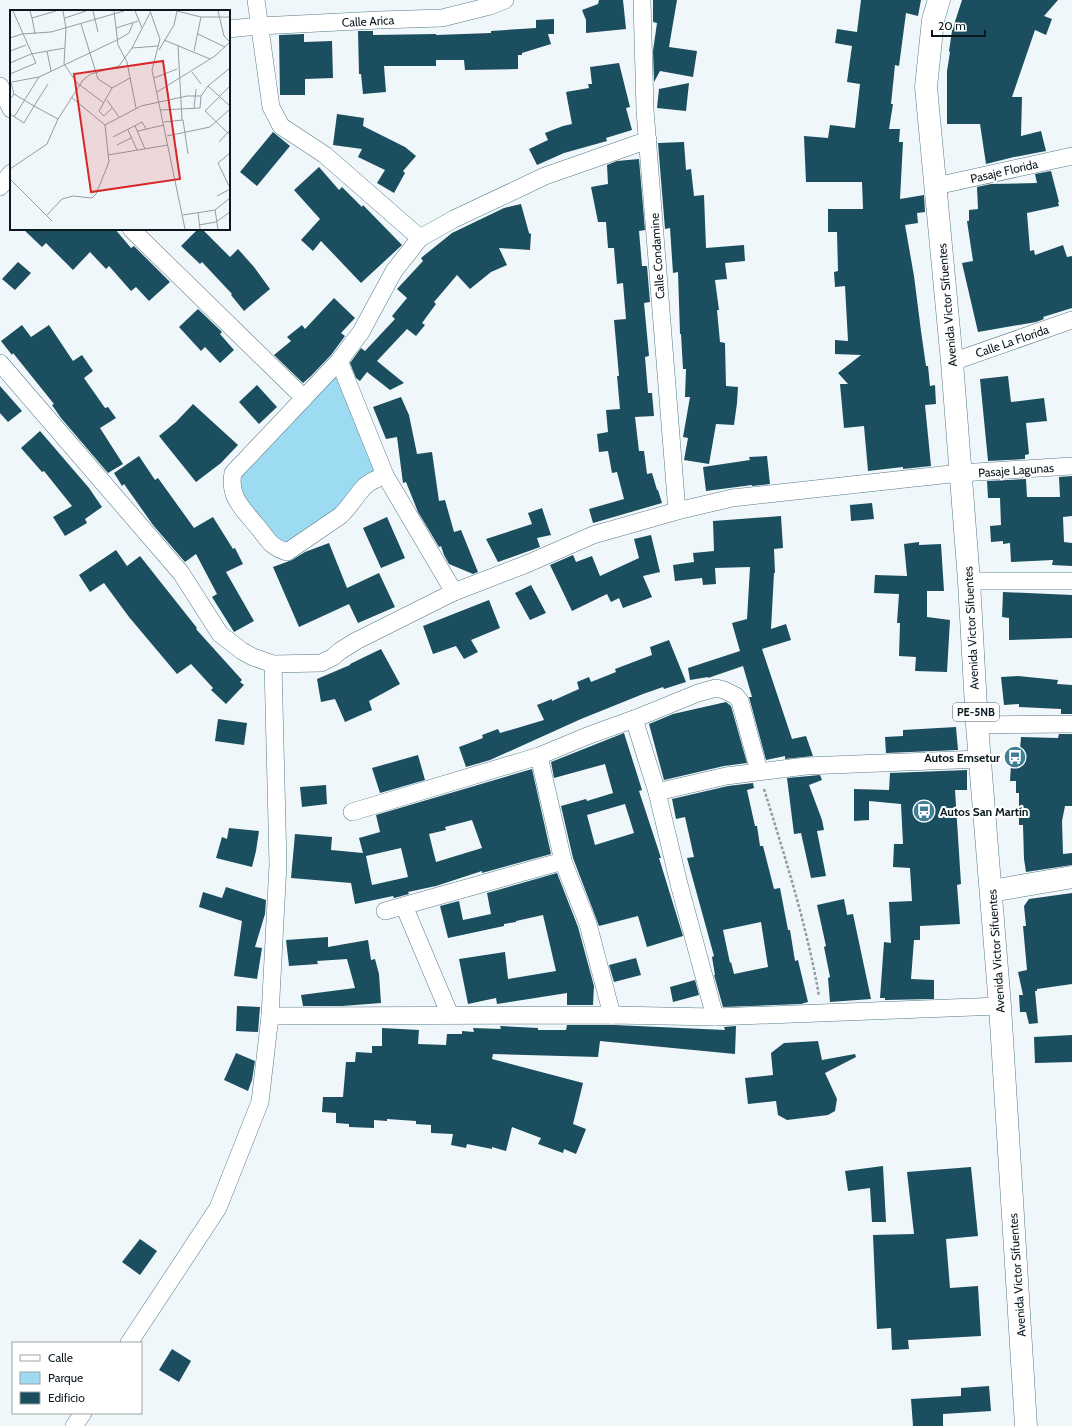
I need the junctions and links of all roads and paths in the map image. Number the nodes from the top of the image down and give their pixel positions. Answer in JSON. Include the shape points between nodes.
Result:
{"nodes":[{"id":1,"x":256,"y":0,"type":"edge"},
{"id":2,"x":505,"y":0,"type":"edge"},
{"id":3,"x":642,"y":0,"type":"edge"},
{"id":4,"x":939,"y":0,"type":"edge"},
{"id":5,"x":259,"y":26,"type":"junction"},
{"id":6,"x":230,"y":29,"type":"edge"},
{"id":7,"x":0,"y":86,"type":"edge"},
{"id":8,"x":10,"y":107,"type":"edge"},
{"id":9,"x":648,"y":140,"type":"junction"},
{"id":10,"x":1072,"y":156,"type":"edge"},
{"id":11,"x":10,"y":174,"type":"edge"},
{"id":12,"x":936,"y":186,"type":"junction"},
{"id":13,"x":0,"y":187,"type":"edge"},
{"id":14,"x":132,"y":230,"type":"edge"},
{"id":15,"x":420,"y":238,"type":"junction"},
{"id":16,"x":1072,"y":320,"type":"edge"},
{"id":17,"x":339,"y":361,"type":"junction"},
{"id":18,"x":952,"y":362,"type":"junction"},
{"id":19,"x":0,"y":363,"type":"edge"},
{"id":20,"x":304,"y":398,"type":"junction"},
{"id":21,"x":1072,"y":466,"type":"edge"},
{"id":22,"x":960,"y":473,"type":"junction"},
{"id":23,"x":385,"y":475,"type":"junction"},
{"id":24,"x":676,"y":511,"type":"junction"},
{"id":25,"x":969,"y":581,"type":"junction"},
{"id":26,"x":1072,"y":581,"type":"edge"},
{"id":27,"x":454,"y":592,"type":"junction"},
{"id":28,"x":273,"y":664,"type":"junction"},
{"id":29,"x":634,"y":719,"type":"junction"},
{"id":30,"x":1072,"y":724,"type":"edge"},
{"id":31,"x":977,"y":725,"type":"junction"},
{"id":32,"x":539,"y":756,"type":"junction"},
{"id":33,"x":980,"y":759,"type":"junction"},
{"id":34,"x":759,"y":771,"type":"junction"},
{"id":35,"x":657,"y":792,"type":"junction"},
{"id":36,"x":352,"y":812,"type":"dead end"},
{"id":37,"x":563,"y":861,"type":"junction"},
{"id":38,"x":1072,"y":877,"type":"edge"},
{"id":39,"x":991,"y":891,"type":"junction"},
{"id":40,"x":404,"y":906,"type":"junction"},
{"id":41,"x":385,"y":911,"type":"dead end"},
{"id":42,"x":1000,"y":1006,"type":"junction"},
{"id":43,"x":821,"y":1013,"type":"junction"},
{"id":44,"x":450,"y":1015,"type":"junction"},
{"id":45,"x":612,"y":1015,"type":"junction"},
{"id":46,"x":270,"y":1016,"type":"junction"},
{"id":47,"x":715,"y":1017,"type":"junction"},
{"id":48,"x":130,"y":1342,"type":"edge"},
{"id":49,"x":82,"y":1414,"type":"edge"},
{"id":50,"x":74,"y":1426,"type":"edge"},
{"id":51,"x":1026,"y":1426,"type":"edge"}],
"edges":[{"from":1,"to":5,"type":"street"},
{"from":2,"to":5,"type":"street","name":"Calle Arica","via":[[442,18]]},
{"from":3,"to":9,"type":"street","name":"Calle Condamine"},
{"from":4,"to":12,"type":"main road","name":"Avenida Victor Sifuentes","number":"PE-5NB","via":[[933,20],[926,87]]},
{"from":5,"to":6,"type":"street","name":"Calle Arica"},
{"from":5,"to":15,"type":"street","via":[[271,106],[281,126],[325,155]]},
{"from":7,"to":8,"type":"street"},
{"from":9,"to":15,"type":"street","via":[[545,176]]},
{"from":9,"to":24,"type":"street","name":"Calle Condamine"},
{"from":10,"to":12,"type":"street","name":"Pasaje Florida"},
{"from":11,"to":13,"type":"street"},
{"from":12,"to":18,"type":"main road","name":"Avenida Victor Sifuentes","number":"PE-5NB"},
{"from":14,"to":20,"type":"street"},
{"from":15,"to":17,"type":"street","via":[[394,271],[361,332]]},
{"from":16,"to":18,"type":"street","name":"Calle La Florida"},
{"from":17,"to":20,"type":"street"},
{"from":17,"to":23,"type":"street"},
{"from":18,"to":22,"type":"main road","name":"Avenida Victor Sifuentes","number":"PE-5NB"},
{"from":19,"to":28,"type":"street","via":[[181,573],[220,634],[247,654]]},
{"from":20,"to":23,"type":"street","via":[[232,476],[233,494],[238,504],[273,546],[287,552],[340,516],[365,486]]},
{"from":21,"to":22,"type":"street","name":"Pasaje Lagunas"},
{"from":22,"to":24,"type":"street","name":"Pasaje Lagunas","via":[[732,498]]},
{"from":22,"to":25,"type":"main road","name":"Avenida Victor Sifuentes","number":"PE-5NB"},
{"from":23,"to":27,"type":"street"},
{"from":24,"to":27,"type":"street","name":"Pasaje Lagunas","via":[[593,535]]},
{"from":25,"to":26,"type":"street"},
{"from":25,"to":31,"type":"main road","name":"Avenida Victor Sifuentes","number":"PE-5NB"},
{"from":27,"to":28,"type":"street","name":"Pasaje Lagunas","via":[[356,641],[321,663]]},
{"from":28,"to":46,"type":"street","via":[[278,864]]},
{"from":29,"to":32,"type":"street"},
{"from":29,"to":34,"type":"street","via":[[698,693],[716,688],[724,690],[740,701]]},
{"from":29,"to":35,"type":"street"},
{"from":30,"to":31,"type":"street"},
{"from":31,"to":33,"type":"main road","name":"Avenida Victor Sifuentes","number":"PE-5NB"},
{"from":32,"to":36,"type":"street"},
{"from":32,"to":37,"type":"street"},
{"from":33,"to":34,"type":"street","via":[[806,766]]},
{"from":33,"to":39,"type":"main road","name":"Avenida Victor Sifuentes","number":"PE-5NB"},
{"from":34,"to":35,"type":"street"},
{"from":34,"to":43,"type":"path","via":[[813,960]]},
{"from":35,"to":47,"type":"street"},
{"from":37,"to":40,"type":"street"},
{"from":37,"to":45,"type":"street","via":[[588,924]]},
{"from":38,"to":39,"type":"main road"},
{"from":39,"to":42,"type":"main road","name":"Avenida Victor Sifuentes","number":"PE-5NB"},
{"from":40,"to":41,"type":"street"},
{"from":40,"to":44,"type":"street"},
{"from":42,"to":43,"type":"street"},
{"from":42,"to":51,"type":"main road","name":"Avenida Victor Sifuentes","number":"PE-5NB"},
{"from":43,"to":47,"type":"street"},
{"from":44,"to":45,"type":"street"},
{"from":44,"to":46,"type":"street"},
{"from":45,"to":47,"type":"street"},
{"from":46,"to":48,"type":"street","via":[[260,1102],[218,1208]]},
{"from":49,"to":50,"type":"street"}]}
